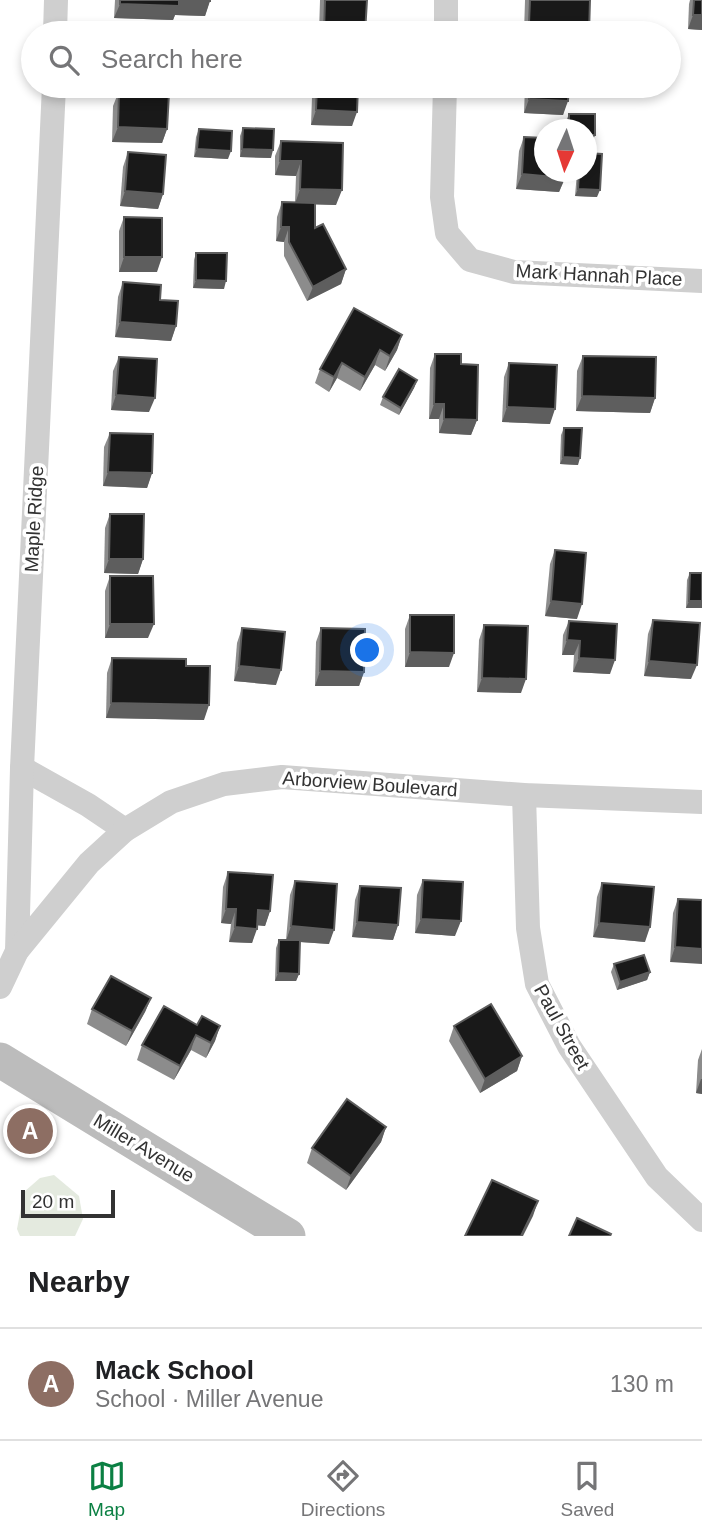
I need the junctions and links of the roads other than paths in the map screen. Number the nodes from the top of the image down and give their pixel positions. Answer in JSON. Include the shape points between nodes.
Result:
{"nodes":[{"id":1,"x":56,"y":0,"type":"edge"},
{"id":2,"x":446,"y":0,"type":"edge"},
{"id":3,"x":55,"y":21,"type":"edge"},
{"id":4,"x":446,"y":21,"type":"edge"},
{"id":5,"x":53,"y":98,"type":"edge"},
{"id":6,"x":445,"y":98,"type":"edge"},
{"id":7,"x":702,"y":281,"type":"edge"},
{"id":8,"x":22,"y":768,"type":"junction"},
{"id":9,"x":524,"y":795,"type":"junction"},
{"id":10,"x":702,"y":802,"type":"edge"},
{"id":11,"x":125,"y":830,"type":"junction"},
{"id":12,"x":17,"y":951,"type":"junction"},
{"id":13,"x":0,"y":987,"type":"edge"},
{"id":14,"x":0,"y":1060,"type":"edge"},
{"id":15,"x":702,"y":1220,"type":"edge"},
{"id":16,"x":271,"y":1232,"type":"edge"}],
"edges":[{"from":1,"to":3,"type":"street"},
{"from":2,"to":4,"type":"street"},
{"from":5,"to":8,"type":"street","name":"Maple Ridge"},
{"from":6,"to":7,"type":"street","name":"Mark Hannah Place","via":[[442,197],[446,233],[470,260],[514,272]]},
{"from":8,"to":11,"type":"street"},
{"from":8,"to":12,"type":"street","name":"Maple Ridge"},
{"from":9,"to":10,"type":"street","name":"Arborview Boulevard"},
{"from":9,"to":11,"type":"street","name":"Arborview Boulevard","via":[[282,777],[224,784],[171,802]]},
{"from":9,"to":15,"type":"street","name":"Paul Street","via":[[527,928],[537,984],[569,1045],[657,1178]]},
{"from":11,"to":12,"type":"street","name":"Arborview Boulevard","via":[[89,863]]},
{"from":12,"to":13,"type":"street","name":"Arborview Boulevard"},
{"from":14,"to":16,"type":"main road","name":"Miller Avenue"}]}
